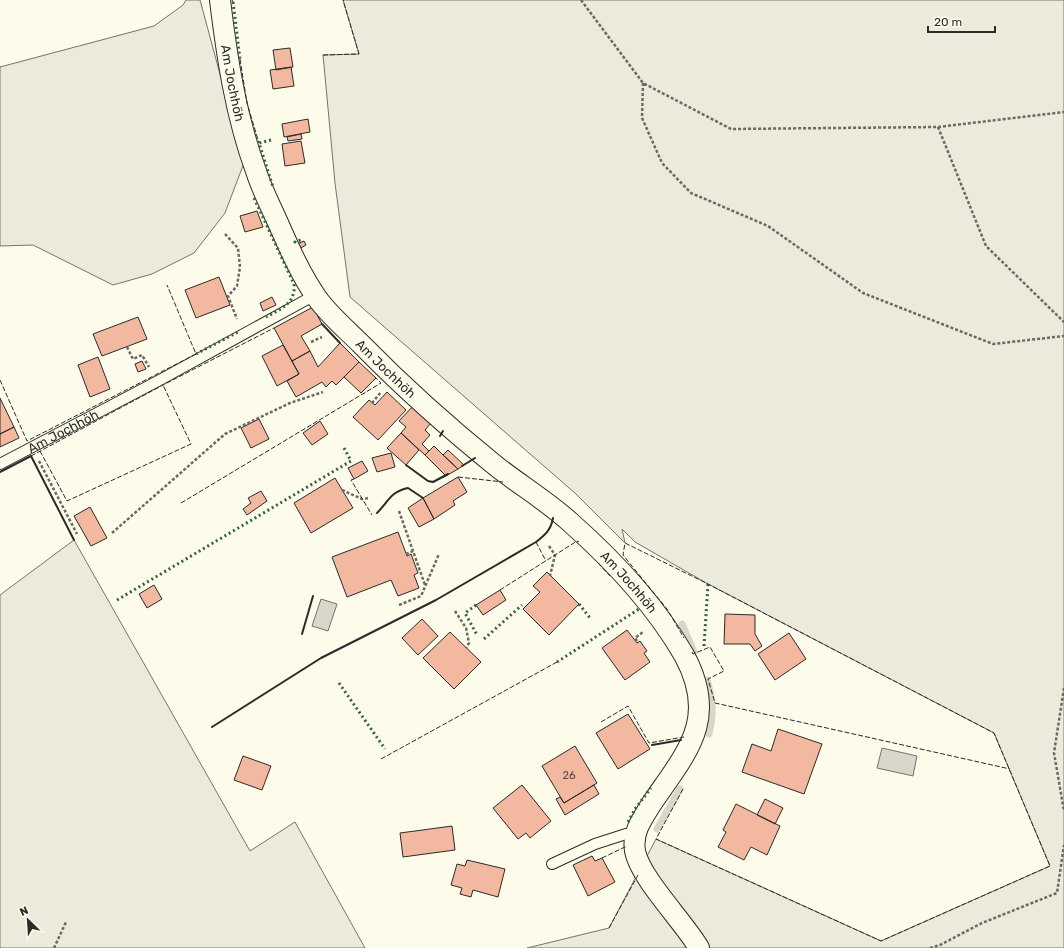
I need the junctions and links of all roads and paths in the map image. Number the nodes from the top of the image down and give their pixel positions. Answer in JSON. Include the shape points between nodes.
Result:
{"nodes":[{"id":1,"x":220,"y":0,"type":"edge"},
{"id":2,"x":581,"y":0,"type":"edge"},
{"id":3,"x":643,"y":83,"type":"junction"},
{"id":4,"x":1064,"y":112,"type":"edge"},
{"id":5,"x":938,"y":127,"type":"junction"},
{"id":6,"x":225,"y":234,"type":"dead end"},
{"id":7,"x":315,"y":295,"type":"junction"},
{"id":8,"x":1064,"y":322,"type":"edge"},
{"id":9,"x":239,"y":323,"type":"dead end"},
{"id":10,"x":323,"y":336,"type":"dead end"},
{"id":11,"x":1064,"y":336,"type":"edge"},
{"id":12,"x":311,"y":342,"type":"dead end"},
{"id":13,"x":127,"y":347,"type":"dead end"},
{"id":14,"x":151,"y":371,"type":"dead end"},
{"id":15,"x":385,"y":388,"type":"dead end"},
{"id":16,"x":323,"y":392,"type":"dead end"},
{"id":17,"x":372,"y":403,"type":"dead end"},
{"id":18,"x":39,"y":460,"type":"dead end"},
{"id":19,"x":0,"y":464,"type":"edge"},
{"id":20,"x":342,"y":490,"type":"dead end"},
{"id":21,"x":370,"y":498,"type":"dead end"},
{"id":22,"x":399,"y":511,"type":"dead end"},
{"id":23,"x":112,"y":533,"type":"dead end"},
{"id":24,"x":77,"y":534,"type":"dead end"},
{"id":25,"x":549,"y":546,"type":"dead end"},
{"id":26,"x":414,"y":551,"type":"junction"},
{"id":27,"x":406,"y":554,"type":"dead end"},
{"id":28,"x":439,"y":554,"type":"dead end"},
{"id":29,"x":550,"y":576,"type":"dead end"},
{"id":30,"x":425,"y":585,"type":"junction"},
{"id":31,"x":400,"y":605,"type":"dead end"},
{"id":32,"x":455,"y":611,"type":"dead end"},
{"id":33,"x":466,"y":648,"type":"dead end"},
{"id":34,"x":1064,"y":688,"type":"edge"},
{"id":35,"x":1064,"y":811,"type":"edge"},
{"id":36,"x":635,"y":836,"type":"junction"},
{"id":37,"x":1064,"y":845,"type":"edge"},
{"id":38,"x":552,"y":864,"type":"dead end"},
{"id":39,"x":66,"y":922,"type":"dead end"},
{"id":40,"x":54,"y":948,"type":"edge"},
{"id":41,"x":700,"y":948,"type":"edge"},
{"id":42,"x":930,"y":948,"type":"edge"}],
"edges":[{"from":1,"to":7,"type":"street","name":"Am Jochhöh","via":[[226,52],[235,96],[256,172],[293,257]]},
{"from":2,"to":3,"type":"path"},
{"from":3,"to":5,"type":"path","via":[[731,129]]},
{"from":3,"to":11,"type":"path","via":[[642,118],[662,163],[691,194],[768,226],[863,293],[992,344]]},
{"from":4,"to":5,"type":"path"},
{"from":5,"to":8,"type":"path","via":[[986,246]]},
{"from":6,"to":9,"type":"path","via":[[238,248],[240,267],[237,286],[228,296]]},
{"from":7,"to":19,"type":"lane","name":"Am Jochhöh"},
{"from":7,"to":36,"type":"street","name":"Am Jochhöh","via":[[394,378],[496,466],[569,521],[642,596],[683,654],[697,688],[700,709],[696,733],[689,748],[638,824]]},
{"from":10,"to":12,"type":"path"},
{"from":13,"to":14,"type":"path","via":[[133,359],[142,355]]},
{"from":15,"to":17,"type":"path"},
{"from":16,"to":23,"type":"path","via":[[290,402],[225,434]]},
{"from":18,"to":24,"type":"path"},
{"from":20,"to":21,"type":"path","via":[[362,499]]},
{"from":22,"to":26,"type":"path"},
{"from":25,"to":29,"type":"path","via":[[555,555]]},
{"from":26,"to":27,"type":"path"},
{"from":26,"to":30,"type":"path"},
{"from":28,"to":30,"type":"path"},
{"from":30,"to":31,"type":"path","via":[[422,596]]},
{"from":32,"to":33,"type":"path","via":[[466,628],[469,643]]},
{"from":34,"to":35,"type":"path","via":[[1054,753]]},
{"from":36,"to":38,"type":"lane","via":[[626,834],[595,844]]},
{"from":36,"to":41,"type":"street","name":"Am Jochhöh","via":[[636,855],[648,879]]},
{"from":37,"to":42,"type":"path","via":[[1057,893],[982,923]]},
{"from":39,"to":40,"type":"path"}]}
